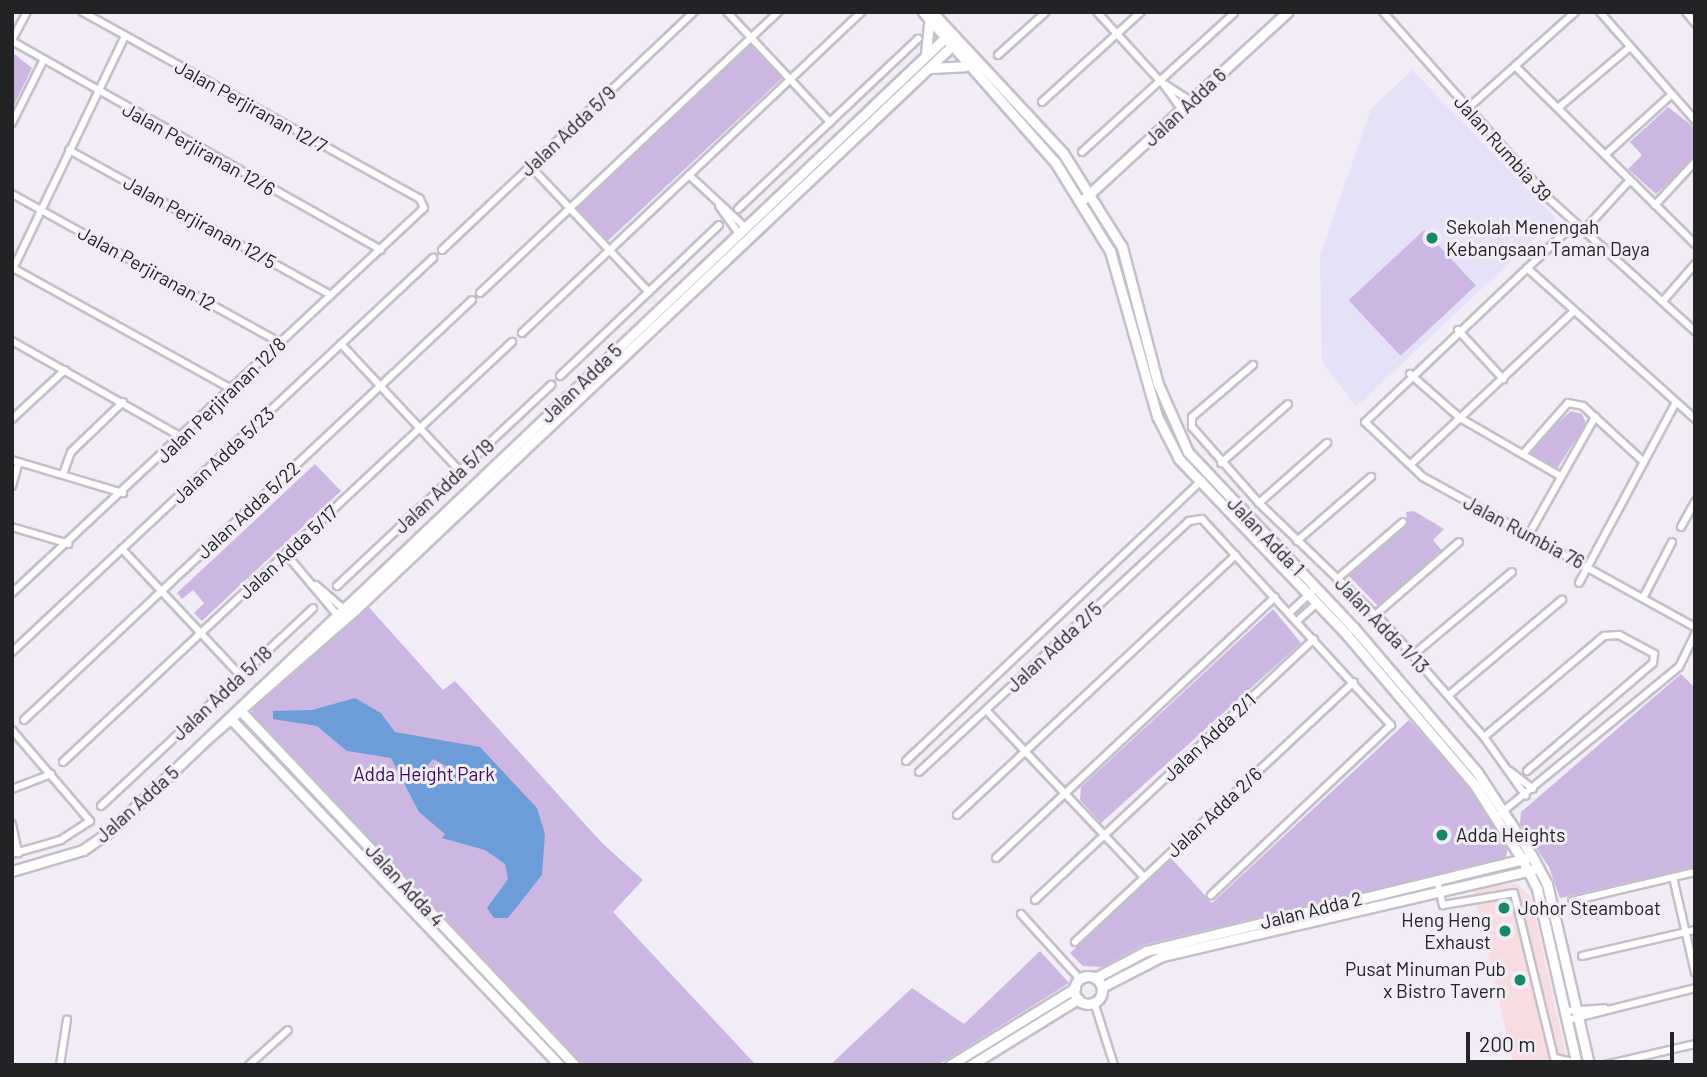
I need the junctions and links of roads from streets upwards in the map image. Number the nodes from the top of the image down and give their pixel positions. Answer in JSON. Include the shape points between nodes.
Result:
{"nodes":[{"id":1,"x":27,"y":12,"type":"edge"},
{"id":2,"x":82,"y":12,"type":"edge"},
{"id":3,"x":694,"y":12,"type":"edge"},
{"id":4,"x":727,"y":12,"type":"edge"},
{"id":5,"x":778,"y":12,"type":"edge"},
{"id":6,"x":862,"y":12,"type":"edge"},
{"id":7,"x":1046,"y":12,"type":"edge"},
{"id":8,"x":1097,"y":12,"type":"edge"},
{"id":9,"x":1141,"y":12,"type":"edge"},
{"id":10,"x":1287,"y":12,"type":"edge"},
{"id":11,"x":1382,"y":12,"type":"edge"},
{"id":12,"x":1575,"y":12,"type":"edge"},
{"id":13,"x":1600,"y":12,"type":"edge"},
{"id":14,"x":1686,"y":12,"type":"edge"},
{"id":15,"x":1234,"y":13,"type":"edge"},
{"id":16,"x":927,"y":15,"type":"edge"},
{"id":17,"x":1695,"y":23,"type":"edge"},
{"id":18,"x":951,"y":32,"type":"junction"},
{"id":19,"x":1117,"y":34,"type":"junction"},
{"id":20,"x":125,"y":36,"type":"junction"},
{"id":21,"x":751,"y":37,"type":"junction"},
{"id":22,"x":918,"y":39,"type":"dead end"},
{"id":23,"x":943,"y":39,"type":"junction"},
{"id":24,"x":12,"y":40,"type":"edge"},
{"id":25,"x":959,"y":40,"type":"junction"},
{"id":26,"x":950,"y":47,"type":"junction"},
{"id":27,"x":1630,"y":47,"type":"junction"},
{"id":28,"x":998,"y":55,"type":"dead end"},
{"id":29,"x":924,"y":58,"type":"junction"},
{"id":30,"x":42,"y":63,"type":"junction"},
{"id":31,"x":1515,"y":66,"type":"junction"},
{"id":32,"x":966,"y":67,"type":"junction"},
{"id":33,"x":929,"y":69,"type":"junction"},
{"id":34,"x":790,"y":79,"type":"junction"},
{"id":35,"x":1160,"y":81,"type":"junction"},
{"id":36,"x":97,"y":93,"type":"junction"},
{"id":37,"x":1671,"y":95,"type":"junction"},
{"id":38,"x":1042,"y":102,"type":"dead end"},
{"id":39,"x":1191,"y":102,"type":"junction"},
{"id":40,"x":1467,"y":108,"type":"junction"},
{"id":41,"x":1558,"y":108,"type":"junction"},
{"id":42,"x":1182,"y":110,"type":"junction"},
{"id":43,"x":1695,"y":120,"type":"edge"},
{"id":44,"x":830,"y":122,"type":"junction"},
{"id":45,"x":12,"y":123,"type":"edge"},
{"id":46,"x":69,"y":150,"type":"junction"},
{"id":47,"x":1082,"y":152,"type":"dead end"},
{"id":48,"x":1605,"y":155,"type":"junction"},
{"id":49,"x":1695,"y":162,"type":"edge"},
{"id":50,"x":531,"y":167,"type":"junction"},
{"id":51,"x":689,"y":175,"type":"junction"},
{"id":52,"x":1630,"y":180,"type":"junction"},
{"id":53,"x":12,"y":194,"type":"edge"},
{"id":54,"x":1090,"y":195,"type":"junction"},
{"id":55,"x":1082,"y":202,"type":"junction"},
{"id":56,"x":1655,"y":205,"type":"junction"},
{"id":57,"x":570,"y":208,"type":"junction"},
{"id":58,"x":40,"y":209,"type":"junction"},
{"id":59,"x":738,"y":209,"type":"dead end"},
{"id":60,"x":423,"y":211,"type":"joint"},
{"id":61,"x":1576,"y":223,"type":"junction"},
{"id":62,"x":719,"y":225,"type":"dead end"},
{"id":63,"x":1584,"y":230,"type":"junction"},
{"id":64,"x":745,"y":233,"type":"junction"},
{"id":65,"x":1695,"y":244,"type":"edge"},
{"id":66,"x":381,"y":250,"type":"junction"},
{"id":67,"x":442,"y":250,"type":"dead end"},
{"id":68,"x":610,"y":250,"type":"junction"},
{"id":69,"x":433,"y":258,"type":"dead end"},
{"id":70,"x":1695,"y":264,"type":"edge"},
{"id":71,"x":1527,"y":268,"type":"junction"},
{"id":72,"x":13,"y":270,"type":"edge"},
{"id":73,"x":649,"y":292,"type":"junction"},
{"id":74,"x":480,"y":293,"type":"dead end"},
{"id":75,"x":331,"y":295,"type":"junction"},
{"id":76,"x":472,"y":300,"type":"dead end"},
{"id":77,"x":1663,"y":301,"type":"junction"},
{"id":78,"x":1572,"y":313,"type":"junction"},
{"id":79,"x":1458,"y":330,"type":"junction"},
{"id":80,"x":1695,"y":331,"type":"edge"},
{"id":81,"x":522,"y":333,"type":"dead end"},
{"id":82,"x":12,"y":341,"type":"edge"},
{"id":83,"x":512,"y":342,"type":"dead end"},
{"id":84,"x":281,"y":343,"type":"junction"},
{"id":85,"x":341,"y":344,"type":"junction"},
{"id":86,"x":1254,"y":365,"type":"dead end"},
{"id":87,"x":65,"y":370,"type":"junction"},
{"id":88,"x":1410,"y":374,"type":"junction"},
{"id":89,"x":560,"y":376,"type":"dead end"},
{"id":90,"x":1503,"y":379,"type":"junction"},
{"id":91,"x":551,"y":385,"type":"dead end"},
{"id":92,"x":381,"y":386,"type":"junction"},
{"id":93,"x":231,"y":389,"type":"junction"},
{"id":94,"x":123,"y":402,"type":"junction"},
{"id":95,"x":1289,"y":404,"type":"dead end"},
{"id":96,"x":1675,"y":404,"type":"junction"},
{"id":97,"x":1595,"y":417,"type":"junction"},
{"id":98,"x":1460,"y":418,"type":"junction"},
{"id":99,"x":12,"y":419,"type":"edge"},
{"id":100,"x":1695,"y":419,"type":"edge"},
{"id":101,"x":420,"y":428,"type":"junction"},
{"id":102,"x":182,"y":436,"type":"junction"},
{"id":103,"x":1327,"y":443,"type":"dead end"},
{"id":104,"x":1523,"y":454,"type":"junction"},
{"id":105,"x":16,"y":461,"type":"edge"},
{"id":106,"x":1644,"y":462,"type":"junction"},
{"id":107,"x":1221,"y":463,"type":"junction"},
{"id":108,"x":1411,"y":464,"type":"junction"},
{"id":109,"x":460,"y":471,"type":"junction"},
{"id":110,"x":63,"y":474,"type":"junction"},
{"id":111,"x":1207,"y":475,"type":"junction"},
{"id":112,"x":1560,"y":475,"type":"junction"},
{"id":113,"x":1371,"y":477,"type":"dead end"},
{"id":114,"x":1198,"y":484,"type":"junction"},
{"id":115,"x":12,"y":486,"type":"edge"},
{"id":116,"x":123,"y":493,"type":"junction"},
{"id":117,"x":1695,"y":502,"type":"edge"},
{"id":118,"x":1259,"y":503,"type":"junction"},
{"id":119,"x":1403,"y":522,"type":"dead end"},
{"id":120,"x":12,"y":527,"type":"edge"},
{"id":121,"x":1681,"y":527,"type":"dead end"},
{"id":122,"x":1528,"y":536,"type":"junction"},
{"id":123,"x":1297,"y":541,"type":"junction"},
{"id":124,"x":1459,"y":542,"type":"dead end"},
{"id":125,"x":1672,"y":542,"type":"dead end"},
{"id":126,"x":69,"y":544,"type":"junction"},
{"id":127,"x":122,"y":549,"type":"junction"},
{"id":128,"x":286,"y":554,"type":"junction"},
{"id":129,"x":1236,"y":555,"type":"junction"},
{"id":130,"x":1587,"y":565,"type":"junction"},
{"id":131,"x":1512,"y":572,"type":"dead end"},
{"id":132,"x":1337,"y":579,"type":"junction"},
{"id":133,"x":1579,"y":583,"type":"dead end"},
{"id":134,"x":337,"y":586,"type":"dead end"},
{"id":135,"x":16,"y":591,"type":"edge"},
{"id":136,"x":162,"y":591,"type":"junction"},
{"id":137,"x":1312,"y":592,"type":"junction"},
{"id":138,"x":1275,"y":597,"type":"junction"},
{"id":139,"x":1324,"y":597,"type":"junction"},
{"id":140,"x":1643,"y":598,"type":"junction"},
{"id":141,"x":1562,"y":600,"type":"dead end"},
{"id":142,"x":1316,"y":604,"type":"junction"},
{"id":143,"x":313,"y":608,"type":"dead end"},
{"id":144,"x":1289,"y":613,"type":"junction"},
{"id":145,"x":343,"y":614,"type":"junction"},
{"id":146,"x":1375,"y":615,"type":"junction"},
{"id":147,"x":1297,"y":621,"type":"junction"},
{"id":148,"x":1695,"y":627,"type":"edge"},
{"id":149,"x":201,"y":633,"type":"junction"},
{"id":150,"x":1695,"y":634,"type":"edge"},
{"id":151,"x":1314,"y":639,"type":"junction"},
{"id":152,"x":12,"y":652,"type":"edge"},
{"id":153,"x":1413,"y":655,"type":"junction"},
{"id":154,"x":241,"y":676,"type":"junction"},
{"id":155,"x":1354,"y":682,"type":"junction"},
{"id":156,"x":1449,"y":695,"type":"junction"},
{"id":157,"x":236,"y":706,"type":"junction"},
{"id":158,"x":986,"y":710,"type":"junction"},
{"id":159,"x":227,"y":714,"type":"junction"},
{"id":160,"x":243,"y":714,"type":"junction"},
{"id":161,"x":24,"y":720,"type":"dead end"},
{"id":162,"x":234,"y":722,"type":"junction"},
{"id":163,"x":12,"y":730,"type":"edge"},
{"id":164,"x":213,"y":734,"type":"junction"},
{"id":165,"x":1484,"y":737,"type":"junction"},
{"id":166,"x":1026,"y":751,"type":"junction"},
{"id":167,"x":906,"y":761,"type":"dead end"},
{"id":168,"x":63,"y":762,"type":"dead end"},
{"id":169,"x":1510,"y":771,"type":"junction"},
{"id":170,"x":1527,"y":771,"type":"dead end"},
{"id":171,"x":919,"y":772,"type":"dead end"},
{"id":172,"x":51,"y":774,"type":"junction"},
{"id":173,"x":12,"y":789,"type":"edge"},
{"id":174,"x":1533,"y":789,"type":"junction"},
{"id":175,"x":1065,"y":793,"type":"junction"},
{"id":176,"x":1525,"y":796,"type":"junction"},
{"id":177,"x":101,"y":806,"type":"dead end"},
{"id":178,"x":1504,"y":812,"type":"junction"},
{"id":179,"x":957,"y":816,"type":"dead end"},
{"id":180,"x":1495,"y":818,"type":"junction"},
{"id":181,"x":12,"y":824,"type":"edge"},
{"id":182,"x":1105,"y":836,"type":"junction"},
{"id":183,"x":15,"y":853,"type":"edge"},
{"id":184,"x":1532,"y":856,"type":"junction"},
{"id":185,"x":996,"y":858,"type":"dead end"},
{"id":186,"x":1522,"y":859,"type":"junction"},
{"id":187,"x":1533,"y":869,"type":"junction"},
{"id":188,"x":12,"y":871,"type":"edge"},
{"id":189,"x":1695,"y":872,"type":"edge"},
{"id":190,"x":1144,"y":877,"type":"junction"},
{"id":191,"x":1673,"y":877,"type":"junction"},
{"id":192,"x":1437,"y":880,"type":"junction"},
{"id":193,"x":1440,"y":891,"type":"junction"},
{"id":194,"x":1211,"y":895,"type":"dead end"},
{"id":195,"x":1035,"y":900,"type":"dead end"},
{"id":196,"x":1572,"y":901,"type":"dead end"},
{"id":197,"x":1021,"y":914,"type":"dead end"},
{"id":198,"x":1695,"y":930,"type":"edge"},
{"id":199,"x":1686,"y":932,"type":"junction"},
{"id":200,"x":1075,"y":942,"type":"dead end"},
{"id":201,"x":1183,"y":947,"type":"junction"},
{"id":202,"x":1582,"y":956,"type":"dead end"},
{"id":203,"x":1695,"y":973,"type":"edge"},
{"id":204,"x":1095,"y":978,"type":"junction"},
{"id":205,"x":1080,"y":979,"type":"junction"},
{"id":206,"x":1102,"y":987,"type":"junction"},
{"id":207,"x":1074,"y":988,"type":"junction"},
{"id":208,"x":1695,"y":988,"type":"edge"},
{"id":209,"x":1078,"y":999,"type":"junction"},
{"id":210,"x":1094,"y":1002,"type":"junction"},
{"id":211,"x":1578,"y":1013,"type":"junction"},
{"id":212,"x":1567,"y":1016,"type":"junction"},
{"id":213,"x":66,"y":1020,"type":"dead end"},
{"id":214,"x":288,"y":1030,"type":"dead end"},
{"id":215,"x":1695,"y":1044,"type":"edge"},
{"id":216,"x":1556,"y":1061,"type":"edge"},
{"id":217,"x":1577,"y":1064,"type":"edge"},
{"id":218,"x":60,"y":1065,"type":"edge"},
{"id":219,"x":249,"y":1065,"type":"edge"},
{"id":220,"x":559,"y":1065,"type":"edge"},
{"id":221,"x":574,"y":1065,"type":"edge"},
{"id":222,"x":950,"y":1065,"type":"edge"},
{"id":223,"x":971,"y":1065,"type":"edge"},
{"id":224,"x":1114,"y":1065,"type":"edge"},
{"id":225,"x":1589,"y":1065,"type":"edge"},
{"id":226,"x":1605,"y":1065,"type":"edge"}],
"edges":[{"from":1,"to":24,"type":"street"},
{"from":2,"to":20,"type":"street","name":"Jalan Perjiranan 12/7"},
{"from":3,"to":50,"type":"street","name":"Jalan Adda 5/9"},
{"from":4,"to":21,"type":"street"},
{"from":5,"to":21,"type":"street"},
{"from":6,"to":34,"type":"street"},
{"from":7,"to":28,"type":"street"},
{"from":8,"to":19,"type":"street"},
{"from":9,"to":19,"type":"street"},
{"from":10,"to":39,"type":"street","name":"Jalan Adda 6"},
{"from":11,"to":40,"type":"street","name":"Jalan Rumbia 39"},
{"from":12,"to":31,"type":"street"},
{"from":13,"to":27,"type":"street"},
{"from":14,"to":17,"type":"street"},
{"from":15,"to":35,"type":"street"},
{"from":16,"to":18,"type":"street","name":"Jalan Adda 1"},
{"from":16,"to":23,"type":"street","name":"Jalan Adda 1"},
{"from":16,"to":29,"type":"street"},
{"from":18,"to":23,"type":"street","name":"Jalan Adda 5"},
{"from":18,"to":25,"type":"street","name":"Jalan Adda 1"},
{"from":19,"to":35,"type":"street"},
{"from":19,"to":38,"type":"street"},
{"from":20,"to":36,"type":"street"},
{"from":20,"to":60,"type":"street","name":"Jalan Perjiranan 12/7","via":[[420,199]]},
{"from":21,"to":34,"type":"street"},
{"from":21,"to":57,"type":"street"},
{"from":22,"to":44,"type":"street"},
{"from":23,"to":26,"type":"street","name":"Jalan Adda 1"},
{"from":23,"to":29,"type":"street","name":"Jalan Adda 5"},
{"from":24,"to":30,"type":"street","name":"Jalan Perjiranan 12/6","via":[[16,48]]},
{"from":25,"to":26,"type":"street","name":"Jalan Adda 5"},
{"from":25,"to":54,"type":"street","name":"Jalan Adda 1","via":[[1063,153]]},
{"from":26,"to":32,"type":"street","name":"Jalan Adda 1"},
{"from":26,"to":33,"type":"street","name":"Jalan Adda 5"},
{"from":27,"to":37,"type":"street"},
{"from":27,"to":41,"type":"street"},
{"from":29,"to":64,"type":"street","name":"Jalan Adda 5"},
{"from":30,"to":36,"type":"street","name":"Jalan Perjiranan 12/6"},
{"from":30,"to":45,"type":"street"},
{"from":31,"to":40,"type":"street"},
{"from":31,"to":41,"type":"street"},
{"from":32,"to":33,"type":"street"},
{"from":32,"to":55,"type":"street","name":"Jalan Adda 1","via":[[1055,162]]},
{"from":33,"to":64,"type":"street","name":"Jalan Adda 5"},
{"from":34,"to":44,"type":"street"},
{"from":34,"to":51,"type":"street"},
{"from":35,"to":39,"type":"street"},
{"from":35,"to":42,"type":"street"},
{"from":35,"to":47,"type":"street"},
{"from":36,"to":46,"type":"street"},
{"from":36,"to":66,"type":"street","name":"Jalan Perjiranan 12/6"},
{"from":37,"to":43,"type":"street"},
{"from":37,"to":48,"type":"street"},
{"from":39,"to":42,"type":"street","name":"Jalan Adda 6"},
{"from":40,"to":61,"type":"street","name":"Jalan Rumbia 39"},
{"from":41,"to":48,"type":"street"},
{"from":42,"to":54,"type":"street","name":"Jalan Adda 6"},
{"from":44,"to":59,"type":"street"},
{"from":46,"to":58,"type":"street"},
{"from":46,"to":75,"type":"street","name":"Jalan Perjiranan 12/5"},
{"from":48,"to":52,"type":"street"},
{"from":49,"to":56,"type":"street"},
{"from":50,"to":57,"type":"street"},
{"from":50,"to":67,"type":"street","name":"Jalan Adda 5/9"},
{"from":51,"to":64,"type":"street"},
{"from":51,"to":68,"type":"street"},
{"from":52,"to":56,"type":"street"},
{"from":52,"to":63,"type":"street"},
{"from":53,"to":58,"type":"street","name":"Jalan Perjiranan 12"},
{"from":54,"to":55,"type":"street","name":"Jalan Adda 6"},
{"from":54,"to":111,"type":"street","name":"Jalan Adda 1","via":[[1130,266],[1168,413]]},
{"from":55,"to":114,"type":"street","name":"Jalan Adda 1","via":[[1119,272],[1157,416]]},
{"from":56,"to":65,"type":"street"},
{"from":57,"to":68,"type":"street"},
{"from":57,"to":74,"type":"street"},
{"from":58,"to":72,"type":"street"},
{"from":58,"to":84,"type":"street","name":"Jalan Perjiranan 12"},
{"from":60,"to":66,"type":"street","name":"Jalan Perjiranan 12/8"},
{"from":61,"to":63,"type":"street","name":"Jalan Rumbia 39"},
{"from":61,"to":71,"type":"street"},
{"from":62,"to":73,"type":"street"},
{"from":63,"to":77,"type":"street","name":"Jalan Rumbia 39"},
{"from":64,"to":145,"type":"street","name":"Jalan Adda 5"},
{"from":66,"to":75,"type":"street","name":"Jalan Perjiranan 12/8"},
{"from":68,"to":73,"type":"street"},
{"from":68,"to":81,"type":"street"},
{"from":69,"to":85,"type":"street","name":"Jalan Adda 5/23"},
{"from":70,"to":77,"type":"street"},
{"from":71,"to":78,"type":"street"},
{"from":71,"to":79,"type":"street"},
{"from":72,"to":93,"type":"street"},
{"from":73,"to":89,"type":"street"},
{"from":75,"to":84,"type":"street","name":"Jalan Perjiranan 12/8"},
{"from":76,"to":92,"type":"street","name":"Jalan Adda 5/22"},
{"from":77,"to":80,"type":"street","name":"Jalan Rumbia 39"},
{"from":78,"to":90,"type":"street"},
{"from":78,"to":96,"type":"street"},
{"from":79,"to":88,"type":"street"},
{"from":79,"to":90,"type":"street"},
{"from":82,"to":87,"type":"street"},
{"from":83,"to":101,"type":"street","name":"Jalan Adda 5/17"},
{"from":84,"to":93,"type":"street","name":"Jalan Perjiranan 12/8"},
{"from":85,"to":92,"type":"street"},
{"from":85,"to":127,"type":"street","name":"Jalan Adda 5/23"},
{"from":86,"to":107,"type":"street","name":"Jalan Adda 1/13","via":[[1191,423]]},
{"from":87,"to":94,"type":"street"},
{"from":87,"to":99,"type":"street"},
{"from":88,"to":98,"type":"street"},
{"from":88,"to":108,"type":"street","name":"Jalan Rumbia 76","via":[[1366,422]]},
{"from":90,"to":98,"type":"street"},
{"from":91,"to":109,"type":"street","name":"Jalan Adda 5/19"},
{"from":92,"to":101,"type":"street"},
{"from":92,"to":136,"type":"street","name":"Jalan Adda 5/22"},
{"from":93,"to":102,"type":"street","name":"Jalan Perjiranan 12/8"},
{"from":94,"to":102,"type":"street"},
{"from":94,"to":110,"type":"street","via":[[71,452]]},
{"from":95,"to":107,"type":"street"},
{"from":96,"to":100,"type":"street"},
{"from":96,"to":106,"type":"street"},
{"from":97,"to":104,"type":"street","via":[[1568,403]]},
{"from":97,"to":106,"type":"street"},
{"from":97,"to":112,"type":"street"},
{"from":98,"to":104,"type":"street"},
{"from":98,"to":108,"type":"street"},
{"from":101,"to":109,"type":"street"},
{"from":101,"to":128,"type":"street","name":"Jalan Adda 5/17"},
{"from":102,"to":116,"type":"street","name":"Jalan Perjiranan 12/8"},
{"from":103,"to":118,"type":"street"},
{"from":104,"to":112,"type":"street"},
{"from":105,"to":110,"type":"street"},
{"from":105,"to":115,"type":"street"},
{"from":106,"to":130,"type":"street"},
{"from":107,"to":118,"type":"street","name":"Jalan Adda 1/13"},
{"from":108,"to":122,"type":"street","name":"Jalan Rumbia 76"},
{"from":109,"to":134,"type":"street","name":"Jalan Adda 5/19"},
{"from":110,"to":116,"type":"street"},
{"from":111,"to":114,"type":"street"},
{"from":111,"to":137,"type":"street","name":"Jalan Adda 1"},
{"from":112,"to":122,"type":"street"},
{"from":113,"to":123,"type":"street"},
{"from":114,"to":137,"type":"street","name":"Jalan Adda 1"},
{"from":114,"to":167,"type":"street"},
{"from":116,"to":126,"type":"street","name":"Jalan Perjiranan 12/8"},
{"from":117,"to":121,"type":"street"},
{"from":118,"to":123,"type":"street","name":"Jalan Adda 1/13"},
{"from":119,"to":132,"type":"street"},
{"from":120,"to":126,"type":"street"},
{"from":122,"to":130,"type":"street","name":"Jalan Rumbia 76"},
{"from":123,"to":132,"type":"street","name":"Jalan Adda 1/13"},
{"from":124,"to":146,"type":"street"},
{"from":125,"to":140,"type":"street"},
{"from":126,"to":135,"type":"street","name":"Jalan Perjiranan 12/8"},
{"from":127,"to":136,"type":"street"},
{"from":127,"to":152,"type":"street","name":"Jalan Adda 5/23"},
{"from":128,"to":145,"type":"street"},
{"from":128,"to":149,"type":"street","name":"Jalan Adda 5/17"},
{"from":129,"to":138,"type":"street"},
{"from":129,"to":158,"type":"street","name":"Jalan Adda 2/5","via":[[1202,519],[1189,521]]},
{"from":129,"to":166,"type":"street"},
{"from":130,"to":133,"type":"street"},
{"from":130,"to":140,"type":"street","name":"Jalan Rumbia 76"},
{"from":131,"to":153,"type":"street"},
{"from":132,"to":146,"type":"street","name":"Jalan Adda 1/13"},
{"from":136,"to":149,"type":"street"},
{"from":136,"to":161,"type":"street","name":"Jalan Adda 5/22"},
{"from":137,"to":139,"type":"street","name":"Jalan Adda 1"},
{"from":137,"to":142,"type":"street","name":"Jalan Adda 1"},
{"from":137,"to":144,"type":"street"},
{"from":138,"to":144,"type":"street"},
{"from":138,"to":175,"type":"street"},
{"from":139,"to":142,"type":"street"},
{"from":139,"to":178,"type":"street","name":"Jalan Adda 1","via":[[1477,772]]},
{"from":140,"to":148,"type":"street","name":"Jalan Rumbia 76"},
{"from":141,"to":156,"type":"street"},
{"from":142,"to":147,"type":"street"},
{"from":142,"to":180,"type":"street","name":"Jalan Adda 1","via":[[1466,774]]},
{"from":143,"to":154,"type":"street","name":"Jalan Adda 5/18"},
{"from":144,"to":147,"type":"street"},
{"from":145,"to":157,"type":"street","name":"Jalan Adda 5"},
{"from":145,"to":160,"type":"street","name":"Jalan Adda 5"},
{"from":146,"to":153,"type":"street","name":"Jalan Adda 1/13"},
{"from":147,"to":151,"type":"street"},
{"from":149,"to":154,"type":"street"},
{"from":149,"to":168,"type":"street","name":"Jalan Adda 5/17"},
{"from":150,"to":174,"type":"street","via":[[1679,667]]},
{"from":151,"to":155,"type":"street"},
{"from":151,"to":182,"type":"street","name":"Jalan Adda 2/1"},
{"from":153,"to":156,"type":"street","name":"Jalan Adda 1/13"},
{"from":154,"to":177,"type":"street","name":"Jalan Adda 5/18"},
{"from":155,"to":190,"type":"street","name":"Jalan Adda 2/6"},
{"from":155,"to":194,"type":"street","via":[[1391,725]]},
{"from":156,"to":165,"type":"street","name":"Jalan Adda 1/13"},
{"from":157,"to":159,"type":"street","name":"Jalan Adda 5"},
{"from":157,"to":160,"type":"street","name":"Jalan Adda 4"},
{"from":158,"to":166,"type":"street"},
{"from":158,"to":171,"type":"street","name":"Jalan Adda 2/5"},
{"from":159,"to":162,"type":"street","name":"Jalan Adda 4"},
{"from":159,"to":164,"type":"street","name":"Jalan Adda 5"},
{"from":160,"to":162,"type":"street","name":"Jalan Adda 5"},
{"from":160,"to":221,"type":"street","name":"Jalan Adda 4"},
{"from":162,"to":164,"type":"street","name":"Jalan Adda 5"},
{"from":162,"to":220,"type":"street","name":"Jalan Adda 4"},
{"from":163,"to":172,"type":"street"},
{"from":164,"to":188,"type":"street","name":"Jalan Adda 5","via":[[97,842]]},
{"from":165,"to":169,"type":"street","name":"Jalan Adda 1/13"},
{"from":165,"to":170,"type":"street","via":[[1604,636],[1647,649],[1653,663]]},
{"from":166,"to":175,"type":"street"},
{"from":166,"to":179,"type":"street"},
{"from":169,"to":174,"type":"street"},
{"from":169,"to":176,"type":"street"},
{"from":172,"to":173,"type":"street"},
{"from":172,"to":183,"type":"street","via":[[90,821],[61,840]]},
{"from":174,"to":176,"type":"street"},
{"from":175,"to":182,"type":"street"},
{"from":175,"to":185,"type":"street"},
{"from":176,"to":178,"type":"street"},
{"from":178,"to":180,"type":"street"},
{"from":178,"to":184,"type":"street","name":"Jalan Adda 1"},
{"from":180,"to":186,"type":"street","name":"Jalan Adda 1"},
{"from":181,"to":183,"type":"street"},
{"from":182,"to":190,"type":"street"},
{"from":182,"to":195,"type":"street","name":"Jalan Adda 2/1"},
{"from":184,"to":186,"type":"street","name":"Jalan Adda 2"},
{"from":184,"to":187,"type":"street","name":"Jalan Adda 1"},
{"from":186,"to":187,"type":"street","name":"Jalan Adda 1"},
{"from":186,"to":192,"type":"street","name":"Jalan Adda 2"},
{"from":187,"to":193,"type":"street","name":"Jalan Adda 2"},
{"from":187,"to":211,"type":"street","name":"Jalan Adda 1"},
{"from":187,"to":212,"type":"street","name":"Jalan Adda 1"},
{"from":189,"to":191,"type":"street"},
{"from":190,"to":200,"type":"street","name":"Jalan Adda 2/6"},
{"from":191,"to":196,"type":"street"},
{"from":191,"to":199,"type":"street"},
{"from":192,"to":193,"type":"street"},
{"from":192,"to":201,"type":"street","name":"Jalan Adda 2"},
{"from":193,"to":201,"type":"street","name":"Jalan Adda 2"},
{"from":193,"to":216,"type":"street","via":[[1443,905],[1514,893]]},
{"from":197,"to":205,"type":"street"},
{"from":198,"to":199,"type":"street"},
{"from":199,"to":202,"type":"street"},
{"from":199,"to":203,"type":"street"},
{"from":201,"to":204,"type":"street","name":"Jalan Adda 2","via":[[1146,951]]},
{"from":201,"to":206,"type":"street","name":"Jalan Adda 2","via":[[1148,960]]},
{"from":204,"to":205,"type":"street","name":"Jalan Adda 2"},
{"from":204,"to":206,"type":"street"},
{"from":205,"to":207,"type":"street"},
{"from":206,"to":210,"type":"street"},
{"from":207,"to":209,"type":"street"},
{"from":207,"to":222,"type":"street"},
{"from":208,"to":211,"type":"street"},
{"from":209,"to":210,"type":"street"},
{"from":209,"to":223,"type":"street"},
{"from":210,"to":224,"type":"street"},
{"from":211,"to":212,"type":"street"},
{"from":211,"to":225,"type":"street","name":"Jalan Adda 1"},
{"from":212,"to":217,"type":"street","name":"Jalan Adda 1"},
{"from":213,"to":218,"type":"street"},
{"from":214,"to":219,"type":"street"},
{"from":215,"to":226,"type":"street"},
{"from":216,"to":217,"type":"street"}]}
